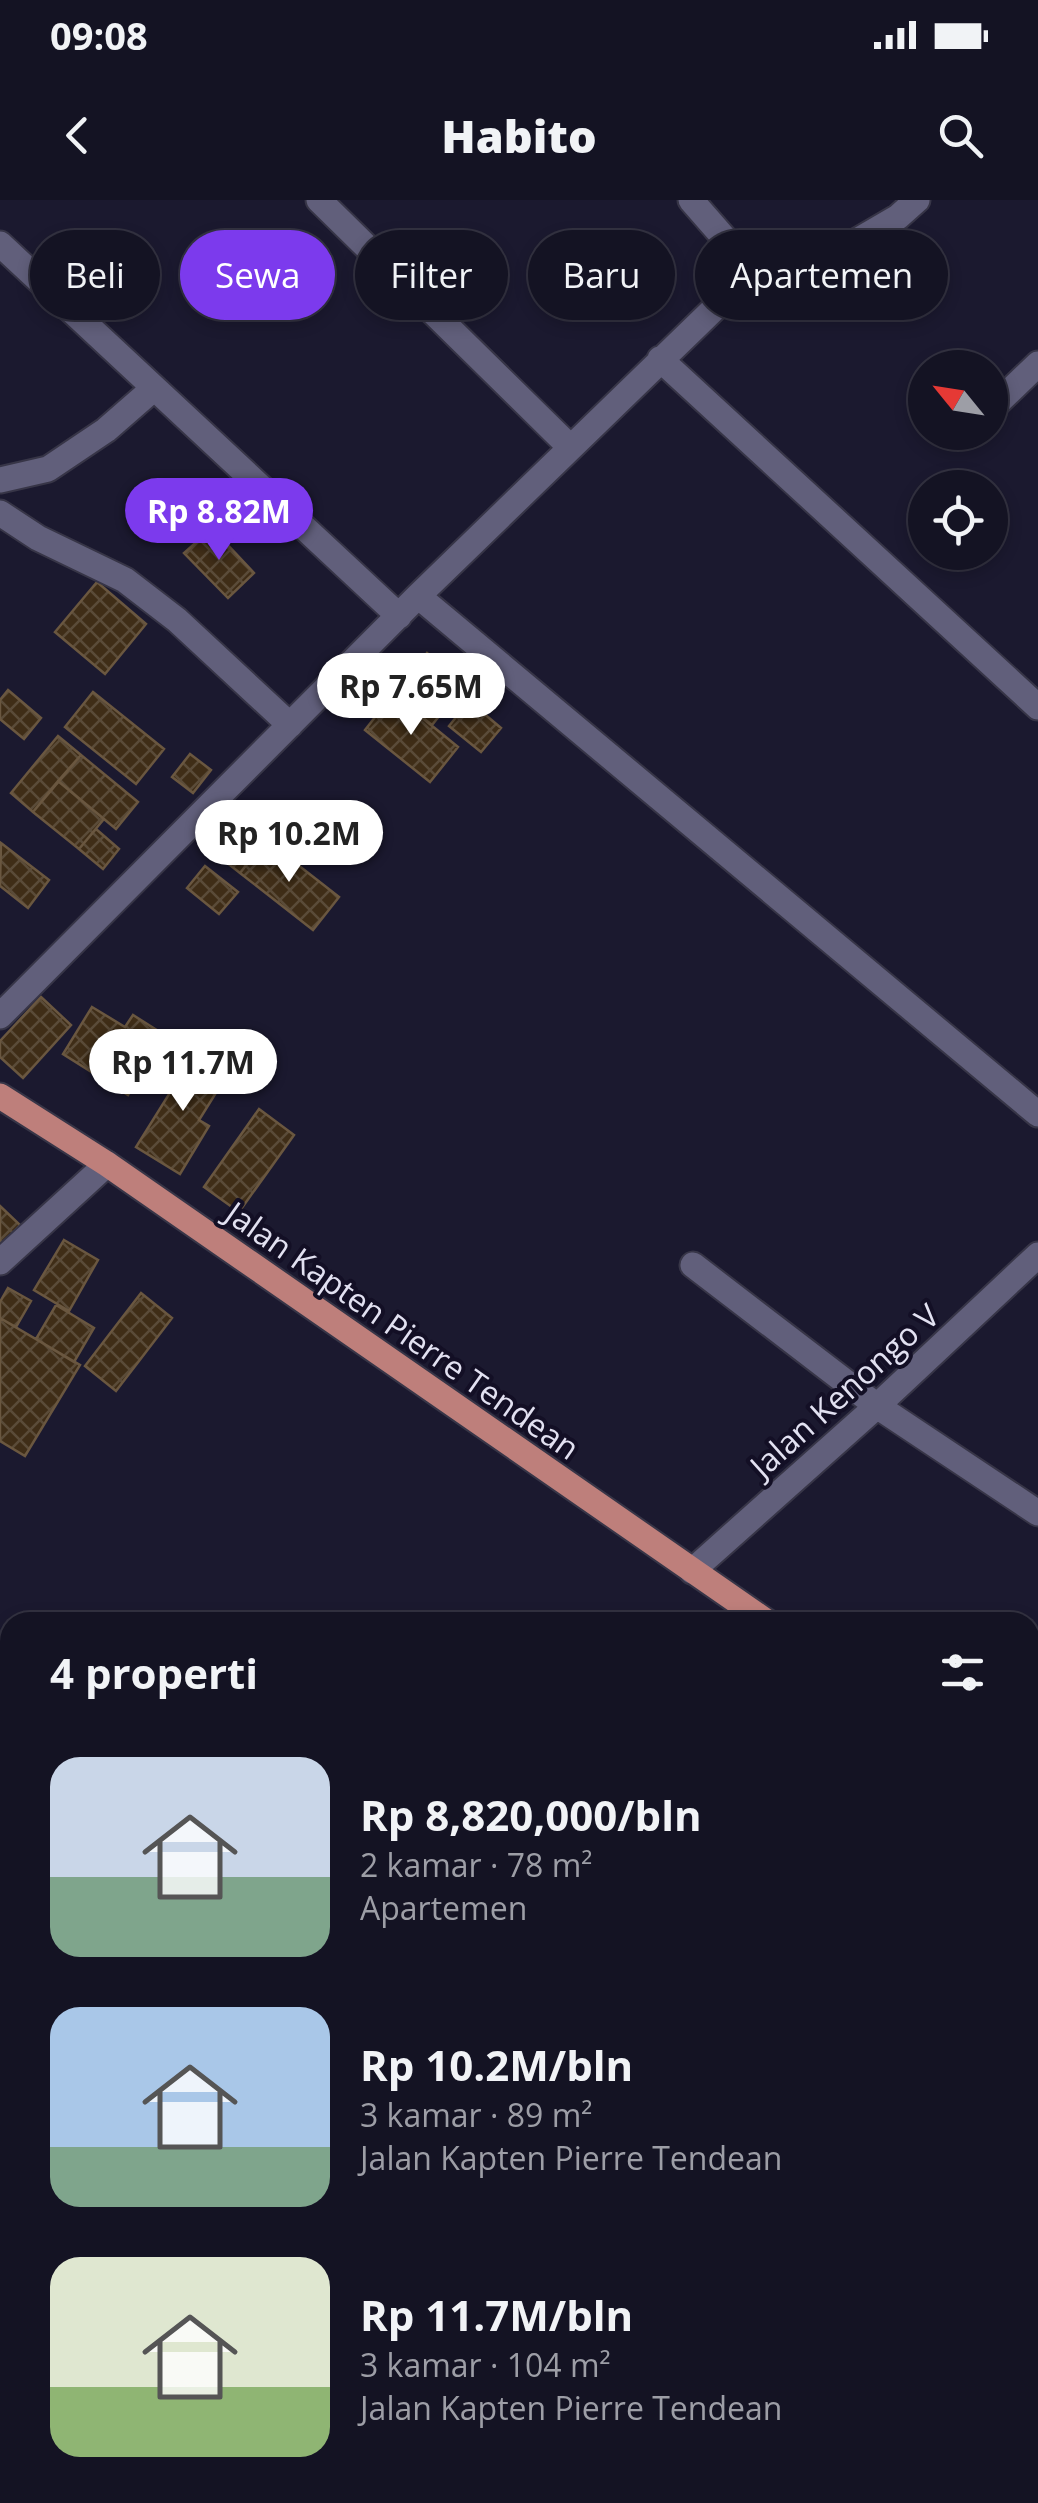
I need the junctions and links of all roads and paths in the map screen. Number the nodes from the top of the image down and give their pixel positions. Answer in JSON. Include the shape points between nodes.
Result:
{"nodes":[{"id":1,"x":319,"y":200,"type":"edge"},
{"id":2,"x":691,"y":200,"type":"edge"},
{"id":3,"x":917,"y":200,"type":"edge"},
{"id":4,"x":717,"y":230,"type":"edge"},
{"id":5,"x":876,"y":230,"type":"edge"},
{"id":6,"x":0,"y":244,"type":"edge"},
{"id":7,"x":702,"y":320,"type":"edge"},
{"id":8,"x":660,"y":360,"type":"junction"},
{"id":9,"x":1038,"y":364,"type":"edge"},
{"id":10,"x":154,"y":389,"type":"junction"},
{"id":11,"x":1008,"y":393,"type":"edge"},
{"id":12,"x":570,"y":448,"type":"junction"},
{"id":13,"x":0,"y":480,"type":"edge"},
{"id":14,"x":0,"y":513,"type":"edge"},
{"id":15,"x":418,"y":596,"type":"junction"},
{"id":16,"x":400,"y":616,"type":"junction"},
{"id":17,"x":1038,"y":708,"type":"edge"},
{"id":18,"x":290,"y":725,"type":"junction"},
{"id":19,"x":0,"y":1016,"type":"edge"},
{"id":20,"x":0,"y":1096,"type":"edge"},
{"id":21,"x":1038,"y":1114,"type":"edge"},
{"id":22,"x":107,"y":1164,"type":"junction"},
{"id":23,"x":1038,"y":1255,"type":"edge"},
{"id":24,"x":0,"y":1262,"type":"edge"},
{"id":25,"x":693,"y":1265,"type":"dead end"},
{"id":26,"x":877,"y":1406,"type":"junction"},
{"id":27,"x":1037,"y":1511,"type":"edge"},
{"id":28,"x":692,"y":1571,"type":"junction"},
{"id":29,"x":752,"y":1612,"type":"edge"}],
"edges":[{"from":1,"to":12,"type":"street"},
{"from":2,"to":4,"type":"street"},
{"from":3,"to":5,"type":"street"},
{"from":6,"to":10,"type":"street"},
{"from":7,"to":8,"type":"street"},
{"from":8,"to":12,"type":"street"},
{"from":8,"to":17,"type":"street"},
{"from":9,"to":11,"type":"street"},
{"from":10,"to":13,"type":"street","via":[[48,470]]},
{"from":10,"to":16,"type":"street"},
{"from":12,"to":15,"type":"street"},
{"from":14,"to":18,"type":"street","via":[[125,580]]},
{"from":15,"to":16,"type":"street"},
{"from":15,"to":21,"type":"street"},
{"from":16,"to":18,"type":"street"},
{"from":18,"to":19,"type":"street"},
{"from":20,"to":22,"type":"main road","name":"Jalan Kapten Pierre Tendean"},
{"from":22,"to":24,"type":"street"},
{"from":22,"to":28,"type":"main road","name":"Jalan Kapten Pierre Tendean"},
{"from":23,"to":26,"type":"street","name":"Jalan Kenongo V"},
{"from":25,"to":26,"type":"street"},
{"from":26,"to":27,"type":"street"},
{"from":26,"to":28,"type":"street","name":"Jalan Kenongo V"},
{"from":28,"to":29,"type":"main road","name":"Jalan Kapten Pierre Tendean"}]}
